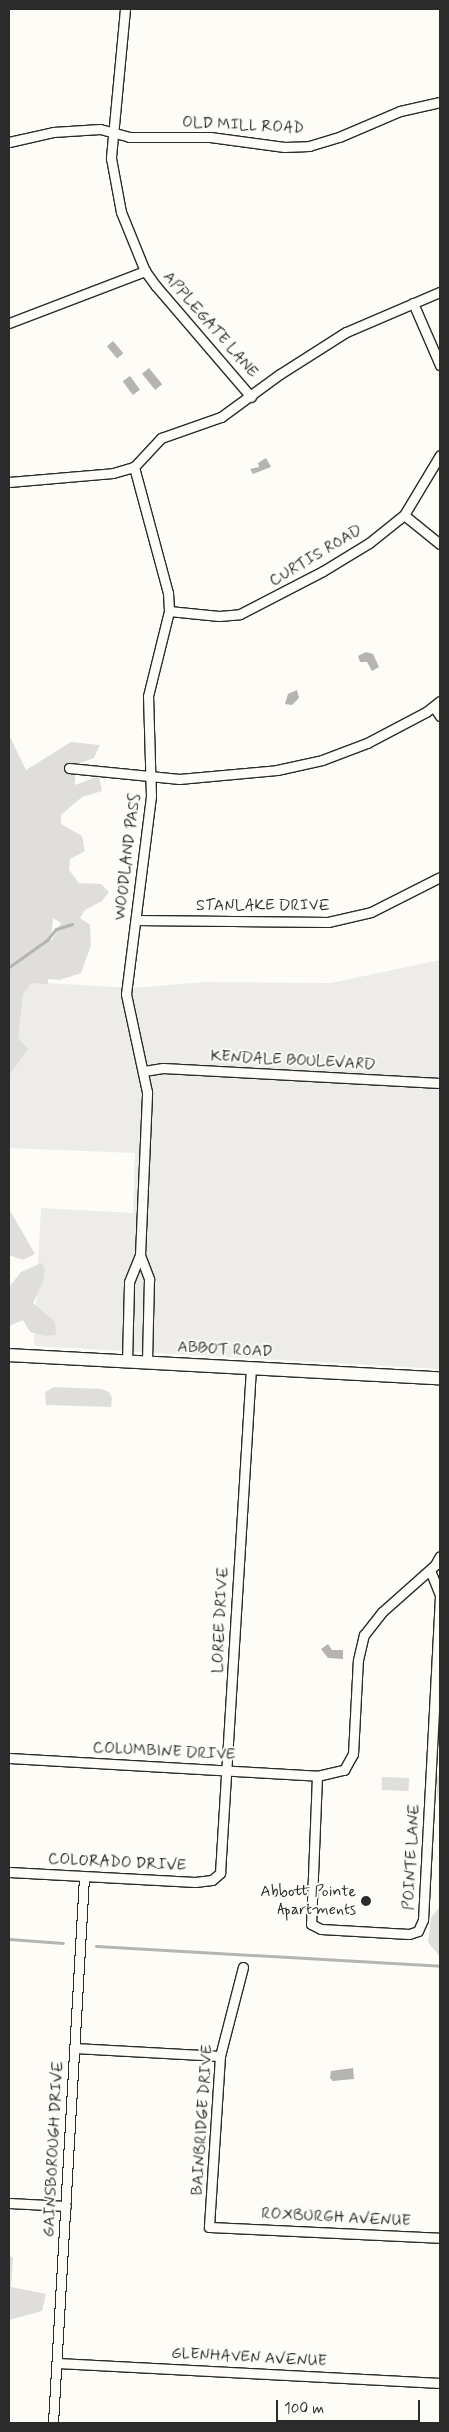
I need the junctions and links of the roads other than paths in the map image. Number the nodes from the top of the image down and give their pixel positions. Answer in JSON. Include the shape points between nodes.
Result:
{"nodes":[{"id":1,"x":124,"y":9,"type":"edge"},
{"id":2,"x":440,"y":102,"type":"edge"},
{"id":3,"x":112,"y":134,"type":"junction"},
{"id":4,"x":9,"y":142,"type":"edge"},
{"id":5,"x":145,"y":271,"type":"junction"},
{"id":6,"x":440,"y":292,"type":"edge"},
{"id":7,"x":413,"y":303,"type":"junction"},
{"id":8,"x":9,"y":323,"type":"edge"},
{"id":9,"x":440,"y":365,"type":"edge"},
{"id":10,"x":252,"y":397,"type":"junction"},
{"id":11,"x":440,"y":455,"type":"edge"},
{"id":12,"x":134,"y":467,"type":"junction"},
{"id":13,"x":9,"y":482,"type":"edge"},
{"id":14,"x":404,"y":515,"type":"junction"},
{"id":15,"x":440,"y":544,"type":"edge"},
{"id":16,"x":169,"y":611,"type":"junction"},
{"id":17,"x":437,"y":704,"type":"edge"},
{"id":18,"x":440,"y":716,"type":"edge"},
{"id":19,"x":68,"y":768,"type":"dead end"},
{"id":20,"x":152,"y":775,"type":"junction"},
{"id":21,"x":440,"y":877,"type":"edge"},
{"id":22,"x":136,"y":920,"type":"junction"},
{"id":23,"x":144,"y":1071,"type":"junction"},
{"id":24,"x":440,"y":1083,"type":"edge"},
{"id":25,"x":140,"y":1255,"type":"junction"},
{"id":26,"x":9,"y":1355,"type":"edge"},
{"id":27,"x":127,"y":1361,"type":"junction"},
{"id":28,"x":147,"y":1362,"type":"junction"},
{"id":29,"x":251,"y":1368,"type":"junction"},
{"id":30,"x":440,"y":1378,"type":"edge"},
{"id":31,"x":440,"y":1556,"type":"edge"},
{"id":32,"x":430,"y":1570,"type":"junction"},
{"id":33,"x":9,"y":1758,"type":"edge"},
{"id":34,"x":228,"y":1770,"type":"junction"},
{"id":35,"x":317,"y":1776,"type":"junction"},
{"id":36,"x":9,"y":1872,"type":"edge"},
{"id":37,"x":220,"y":1873,"type":"joint"},
{"id":38,"x":84,"y":1877,"type":"junction"},
{"id":39,"x":243,"y":1967,"type":"dead end"},
{"id":40,"x":74,"y":2048,"type":"junction"},
{"id":41,"x":220,"y":2056,"type":"junction"},
{"id":42,"x":9,"y":2202,"type":"edge"},
{"id":43,"x":66,"y":2206,"type":"junction"},
{"id":44,"x":231,"y":2228,"type":"joint"},
{"id":45,"x":440,"y":2238,"type":"edge"},
{"id":46,"x":57,"y":2363,"type":"junction"},
{"id":47,"x":440,"y":2383,"type":"edge"},
{"id":48,"x":53,"y":2423,"type":"edge"}],
"edges":[{"from":1,"to":3,"type":"street","name":"APPLEGATE LANE"},
{"from":2,"to":3,"type":"street","name":"OLD MILL ROAD","via":[[400,111],[309,146],[284,147],[210,137]]},
{"from":3,"to":4,"type":"street","name":"OLD MILL ROAD","via":[[100,129],[78,129]]},
{"from":3,"to":5,"type":"street","name":"APPLEGATE LANE","via":[[111,158],[121,212]]},
{"from":5,"to":8,"type":"street"},
{"from":5,"to":10,"type":"street","name":"APPLEGATE LANE","via":[[162,295]]},
{"from":6,"to":7,"type":"street"},
{"from":7,"to":9,"type":"street"},
{"from":7,"to":10,"type":"street","via":[[346,332],[280,374]]},
{"from":10,"to":12,"type":"street","via":[[222,417],[161,438]]},
{"from":11,"to":14,"type":"street","name":"CURTIS ROAD"},
{"from":12,"to":13,"type":"street","via":[[113,473]]},
{"from":12,"to":16,"type":"street","name":"WOODLAND PASS","via":[[168,593]]},
{"from":14,"to":15,"type":"street"},
{"from":14,"to":16,"type":"street","name":"CURTIS ROAD","via":[[368,543],[258,607],[240,614],[219,616]]},
{"from":16,"to":20,"type":"street","name":"WOODLAND PASS","via":[[148,696],[147,736]]},
{"from":17,"to":18,"type":"street"},
{"from":17,"to":20,"type":"street","via":[[367,743],[300,765],[179,779]]},
{"from":19,"to":20,"type":"street"},
{"from":20,"to":22,"type":"street","name":"WOODLAND PASS"},
{"from":21,"to":22,"type":"street","name":"STANLAKE DRIVE","via":[[371,912],[328,922]]},
{"from":22,"to":23,"type":"street","name":"WOODLAND PASS","via":[[126,994],[128,1015]]},
{"from":23,"to":24,"type":"street","name":"KENDALE BOULEVARD","via":[[163,1068]]},
{"from":23,"to":25,"type":"street","name":"WOODLAND PASS","via":[[147,1092]]},
{"from":25,"to":27,"type":"street","name":"WOODLAND PASS","via":[[129,1282]]},
{"from":25,"to":28,"type":"street","name":"WOODLAND PASS","via":[[149,1279]]},
{"from":26,"to":27,"type":"main road","name":"ABBOT ROAD"},
{"from":27,"to":28,"type":"main road","name":"ABBOT ROAD"},
{"from":28,"to":29,"type":"main road","name":"ABBOT ROAD"},
{"from":29,"to":30,"type":"main road","name":"ABBOT ROAD"},
{"from":29,"to":34,"type":"street","name":"LOREE DRIVE"},
{"from":31,"to":32,"type":"street"},
{"from":32,"to":35,"type":"street","via":[[372,1622],[364,1635],[358,1660],[350,1764],[336,1773]]},
{"from":32,"to":35,"type":"street","name":"POINTE LANE","via":[[440,1595],[424,1920],[418,1931],[408,1934],[321,1929],[311,1924]]},
{"from":33,"to":34,"type":"street","name":"COLUMBINE DRIVE"},
{"from":34,"to":35,"type":"street","name":"COLUMBINE DRIVE"},
{"from":34,"to":37,"type":"street","name":"LOREE DRIVE"},
{"from":36,"to":38,"type":"street","name":"COLORADO DRIVE"},
{"from":37,"to":38,"type":"street","name":"COLORADO DRIVE","via":[[206,1882]]},
{"from":38,"to":40,"type":"street","name":"GAINSBOROUGH DRIVE"},
{"from":39,"to":41,"type":"street","name":"BAINBRIDGE DRIVE"},
{"from":40,"to":41,"type":"street"},
{"from":40,"to":43,"type":"street","name":"GAINSBOROUGH DRIVE"},
{"from":41,"to":44,"type":"street","name":"BAINBRIDGE DRIVE","via":[[209,2227]]},
{"from":42,"to":43,"type":"street"},
{"from":43,"to":46,"type":"street","name":"GAINSBOROUGH DRIVE"},
{"from":44,"to":45,"type":"street","name":"ROXBURGH AVENUE"},
{"from":46,"to":47,"type":"street","name":"GLENHAVEN AVENUE"},
{"from":46,"to":48,"type":"street","name":"GAINSBOROUGH DRIVE"}]}
